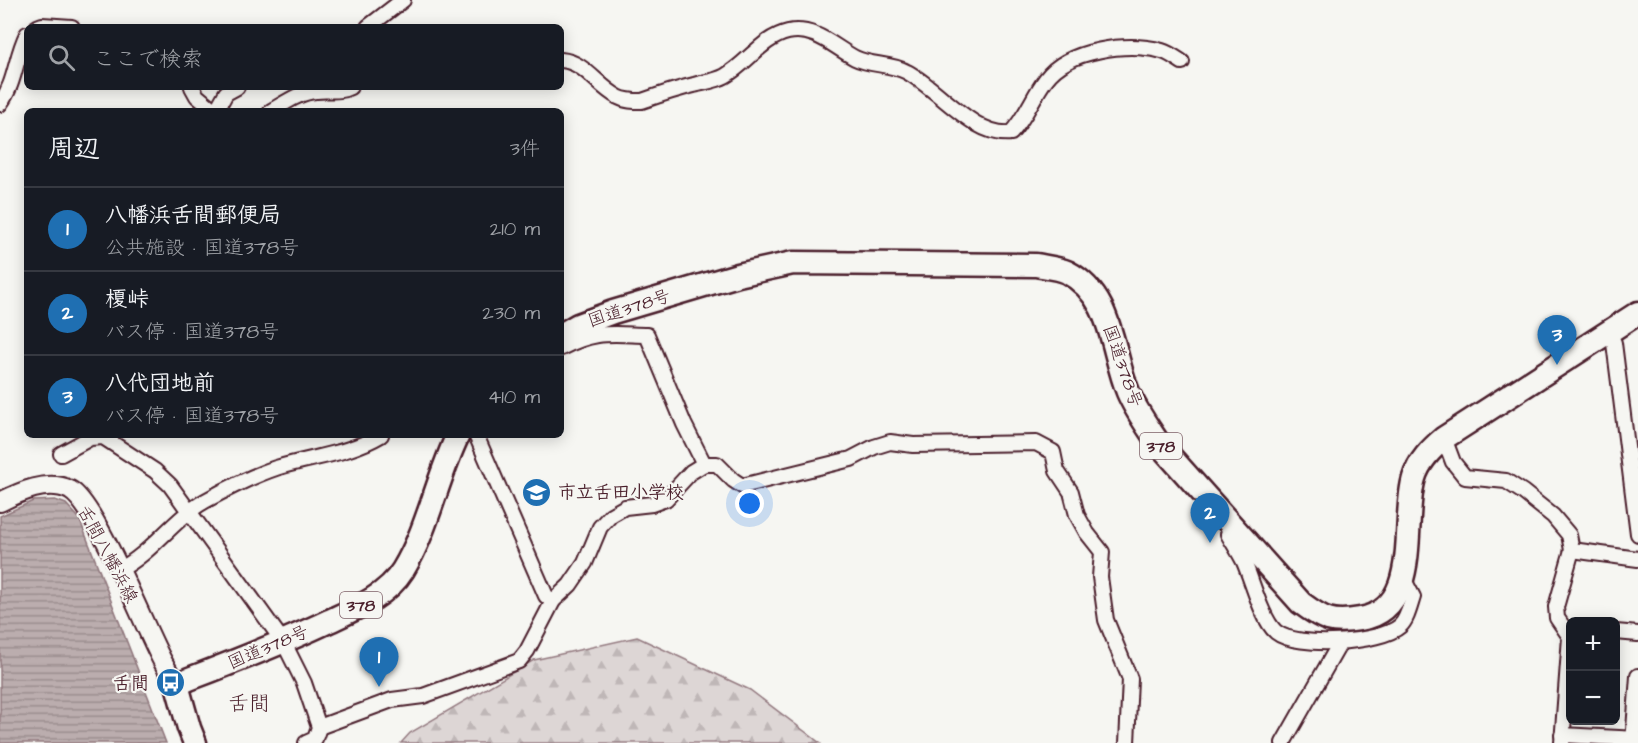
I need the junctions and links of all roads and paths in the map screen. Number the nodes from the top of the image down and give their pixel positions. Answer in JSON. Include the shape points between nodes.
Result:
{"nodes":[{"id":1,"x":403,"y":0,"type":"edge"},
{"id":2,"x":372,"y":24,"type":"edge"},
{"id":3,"x":24,"y":40,"type":"edge"},
{"id":4,"x":564,"y":60,"type":"edge"},
{"id":5,"x":1182,"y":62,"type":"dead end"},
{"id":6,"x":194,"y":90,"type":"edge"},
{"id":7,"x":232,"y":90,"type":"edge"},
{"id":8,"x":344,"y":90,"type":"edge"},
{"id":9,"x":0,"y":104,"type":"edge"},
{"id":10,"x":211,"y":108,"type":"edge"},
{"id":11,"x":217,"y":108,"type":"edge"},
{"id":12,"x":277,"y":108,"type":"edge"},
{"id":13,"x":1638,"y":313,"type":"edge"},
{"id":14,"x":1609,"y":331,"type":"junction"},
{"id":15,"x":564,"y":333,"type":"edge"},
{"id":16,"x":564,"y":346,"type":"edge"},
{"id":17,"x":90,"y":438,"type":"edge"},
{"id":18,"x":106,"y":438,"type":"edge"},
{"id":19,"x":375,"y":438,"type":"edge"},
{"id":20,"x":456,"y":438,"type":"edge"},
{"id":21,"x":478,"y":438,"type":"edge"},
{"id":22,"x":1443,"y":438,"type":"junction"},
{"id":23,"x":61,"y":454,"type":"dead end"},
{"id":24,"x":704,"y":464,"type":"junction"},
{"id":25,"x":0,"y":502,"type":"edge"},
{"id":26,"x":190,"y":511,"type":"junction"},
{"id":27,"x":1232,"y":524,"type":"junction"},
{"id":28,"x":1638,"y":534,"type":"edge"},
{"id":29,"x":1572,"y":549,"type":"junction"},
{"id":30,"x":1638,"y":559,"type":"edge"},
{"id":31,"x":119,"y":570,"type":"junction"},
{"id":32,"x":1403,"y":578,"type":"junction"},
{"id":33,"x":553,"y":601,"type":"junction"},
{"id":34,"x":1566,"y":628,"type":"edge"},
{"id":35,"x":1620,"y":632,"type":"edge"},
{"id":36,"x":1638,"y":634,"type":"edge"},
{"id":37,"x":284,"y":643,"type":"junction"},
{"id":38,"x":1340,"y":643,"type":"junction"},
{"id":39,"x":1567,"y":671,"type":"edge"},
{"id":40,"x":1638,"y":676,"type":"edge"},
{"id":41,"x":177,"y":685,"type":"junction"},
{"id":42,"x":319,"y":727,"type":"junction"},
{"id":43,"x":1562,"y":739,"type":"edge"},
{"id":44,"x":1635,"y":740,"type":"edge"},
{"id":45,"x":195,"y":743,"type":"edge"},
{"id":46,"x":306,"y":743,"type":"edge"},
{"id":47,"x":1127,"y":743,"type":"edge"},
{"id":48,"x":1282,"y":743,"type":"edge"}],
"edges":[{"from":1,"to":2,"type":"street"},
{"from":3,"to":9,"type":"street","via":[[9,91]]},
{"from":4,"to":5,"type":"street","via":[[574,62],[618,97],[642,101],[723,77],[765,42],[790,31],[815,33],[858,59],[907,72],[973,121],[1001,134],[1011,133],[1018,126],[1047,77],[1068,60],[1098,50],[1134,48],[1163,52]]},
{"from":6,"to":10,"type":"street"},
{"from":7,"to":11,"type":"street"},
{"from":8,"to":12,"type":"street","via":[[314,91]]},
{"from":13,"to":14,"type":"highway","name":"国道378号","number":"378"},
{"from":14,"to":22,"type":"highway","name":"国道378号","number":"378"},
{"from":14,"to":28,"type":"street","via":[[1614,343]]},
{"from":15,"to":27,"type":"highway","name":"国道378号","number":"378","via":[[613,312],[793,263],[1036,265],[1066,271],[1086,285],[1100,302],[1128,392],[1159,444]]},
{"from":16,"to":24,"type":"street","via":[[598,333],[647,335]]},
{"from":17,"to":23,"type":"street"},
{"from":18,"to":26,"type":"street","via":[[155,471]]},
{"from":19,"to":26,"type":"street","via":[[328,456],[276,468]]},
{"from":20,"to":37,"type":"highway","name":"国道378号","number":"378","via":[[416,544],[401,572],[382,592],[360,606]]},
{"from":21,"to":33,"type":"street","via":[[546,596]]},
{"from":22,"to":29,"type":"street","via":[[1453,462],[1465,477],[1506,481],[1523,492],[1553,516],[1569,536]]},
{"from":22,"to":32,"type":"highway","name":"国道378号","number":"378","via":[[1427,453],[1415,475],[1409,499],[1408,554]]},
{"from":24,"to":33,"type":"street","via":[[666,499],[626,507],[611,515],[600,527],[585,563]]},
{"from":24,"to":47,"type":"street","via":[[717,464],[742,486],[851,459],[890,442],[1036,443],[1053,452],[1057,471],[1071,492],[1077,515],[1102,552],[1100,577],[1106,620],[1130,679]]},
{"from":25,"to":31,"type":"main road","name":"舌間八幡浜線","via":[[43,486],[70,490],[84,503]]},
{"from":26,"to":31,"type":"street","via":[[151,548]]},
{"from":26,"to":37,"type":"street"},
{"from":27,"to":32,"type":"highway","name":"国道378号","number":"378","via":[[1301,603],[1319,617],[1341,622],[1371,618],[1392,602]]},
{"from":27,"to":38,"type":"street","via":[[1228,534],[1276,633],[1299,640]]},
{"from":29,"to":30,"type":"street"},
{"from":29,"to":34,"type":"street","via":[[1556,606],[1557,618]]},
{"from":31,"to":41,"type":"main road","name":"舌間八幡浜線"},
{"from":32,"to":38,"type":"street","via":[[1413,597],[1402,625],[1388,634]]},
{"from":33,"to":42,"type":"street","via":[[519,661],[423,696],[392,700]]},
{"from":35,"to":36,"type":"street"},
{"from":37,"to":41,"type":"highway","name":"国道378号","number":"378"},
{"from":37,"to":42,"type":"street","via":[[304,683]]},
{"from":38,"to":48,"type":"street"},
{"from":39,"to":43,"type":"street"},
{"from":40,"to":44,"type":"street"},
{"from":41,"to":45,"type":"highway"},
{"from":42,"to":46,"type":"street","via":[[315,739]]},
{"from":43,"to":44,"type":"street"}]}
